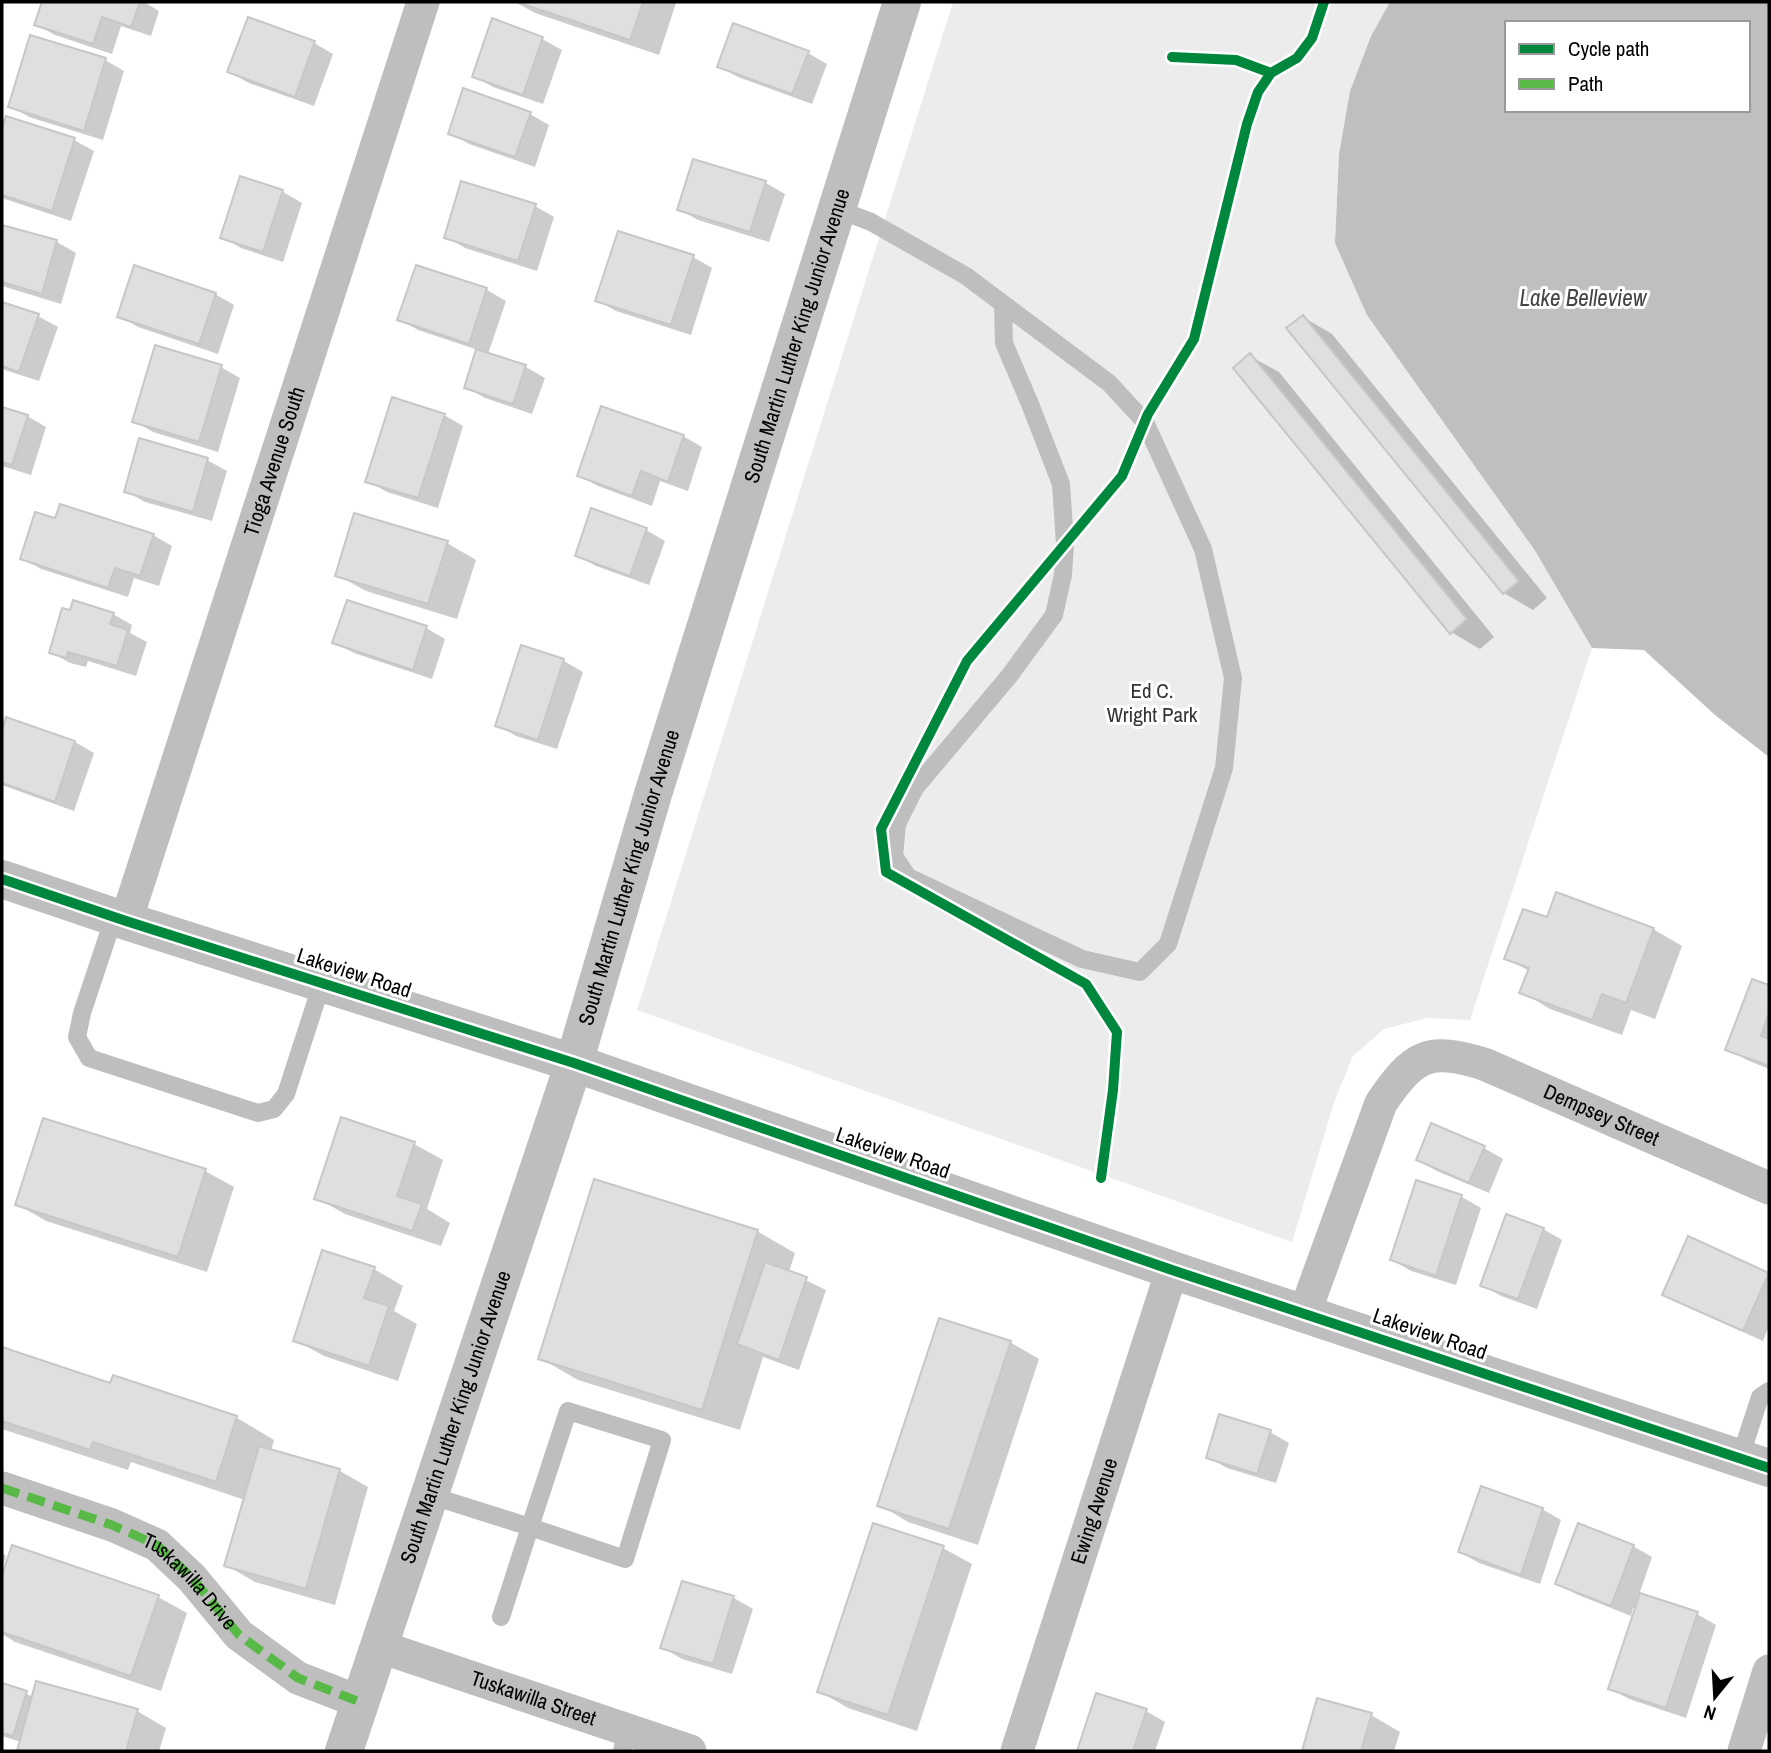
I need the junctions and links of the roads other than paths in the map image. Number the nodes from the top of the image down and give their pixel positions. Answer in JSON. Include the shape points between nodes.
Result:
{"nodes":[{"id":1,"x":423,"y":2,"type":"edge"},
{"id":2,"x":902,"y":2,"type":"edge"},
{"id":3,"x":836,"y":209,"type":"junction"},
{"id":4,"x":1003,"y":304,"type":"junction"},
{"id":5,"x":2,"y":879,"type":"edge"},
{"id":6,"x":120,"y":919,"type":"junction"},
{"id":7,"x":322,"y":983,"type":"junction"},
{"id":8,"x":574,"y":1063,"type":"junction"},
{"id":9,"x":1769,"y":1188,"type":"edge"},
{"id":10,"x":1172,"y":1270,"type":"junction"},
{"id":11,"x":1306,"y":1312,"type":"junction"},
{"id":12,"x":1769,"y":1391,"type":"edge"},
{"id":13,"x":1755,"y":1463,"type":"edge"},
{"id":14,"x":2,"y":1488,"type":"edge"},
{"id":15,"x":429,"y":1495,"type":"junction"},
{"id":16,"x":530,"y":1527,"type":"junction"},
{"id":17,"x":502,"y":1617,"type":"dead end"},
{"id":18,"x":378,"y":1646,"type":"junction"},
{"id":19,"x":1769,"y":1671,"type":"edge"},
{"id":20,"x":360,"y":1702,"type":"junction"},
{"id":21,"x":625,"y":1741,"type":"edge"},
{"id":22,"x":344,"y":1751,"type":"edge"},
{"id":23,"x":690,"y":1751,"type":"edge"},
{"id":24,"x":1017,"y":1751,"type":"edge"},
{"id":25,"x":1744,"y":1751,"type":"edge"}],
"edges":[{"from":1,"to":6,"type":"street","name":"Tioga Avenue South"},
{"from":2,"to":3,"type":"street","name":"South Martin Luther King Junior Avenue"},
{"from":3,"to":4,"type":"lane","via":[[871,222]]},
{"from":3,"to":8,"type":"street","name":"South Martin Luther King Junior Avenue"},
{"from":4,"to":4,"type":"lane","via":[[1004,343],[1061,484],[1063,575],[1054,615],[1010,676],[915,788],[897,824],[894,856],[908,877],[1082,959],[1140,972],[1168,944],[1224,768],[1233,678],[1203,549],[1145,422],[1110,383]]},
{"from":5,"to":6,"type":"street","name":"Lakeview Road"},
{"from":6,"to":7,"type":"street","name":"Lakeview Road"},
{"from":6,"to":7,"type":"lane","via":[[82,1013],[77,1037],[89,1058],[258,1113],[274,1109],[286,1094]]},
{"from":7,"to":8,"type":"street","name":"Lakeview Road"},
{"from":8,"to":10,"type":"street","name":"Lakeview Road"},
{"from":8,"to":15,"type":"street","name":"South Martin Luther King Junior Avenue"},
{"from":9,"to":11,"type":"street","name":"Dempsey Street","via":[[1484,1064],[1456,1056],[1429,1056],[1401,1074],[1381,1103]]},
{"from":10,"to":11,"type":"street","name":"Lakeview Road"},
{"from":10,"to":24,"type":"street","name":"Ewing Avenue"},
{"from":11,"to":13,"type":"street","name":"Lakeview Road"},
{"from":12,"to":13,"type":"lane","via":[[1760,1397]]},
{"from":14,"to":20,"type":"street","name":"Tuskawilla Drive","via":[[157,1545],[192,1578],[239,1635],[298,1678]]},
{"from":15,"to":16,"type":"lane"},
{"from":15,"to":18,"type":"street","name":"South Martin Luther King Junior Avenue"},
{"from":16,"to":16,"type":"lane","via":[[568,1411],[662,1440],[625,1559]]},
{"from":16,"to":17,"type":"lane"},
{"from":18,"to":20,"type":"street","name":"South Martin Luther King Junior Avenue"},
{"from":18,"to":21,"type":"street","name":"Tuskawilla Street"},
{"from":19,"to":25,"type":"street"},
{"from":20,"to":22,"type":"street","name":"South Martin Luther King Junior Avenue"},
{"from":21,"to":23,"type":"street","name":"Tuskawilla Street"}]}
